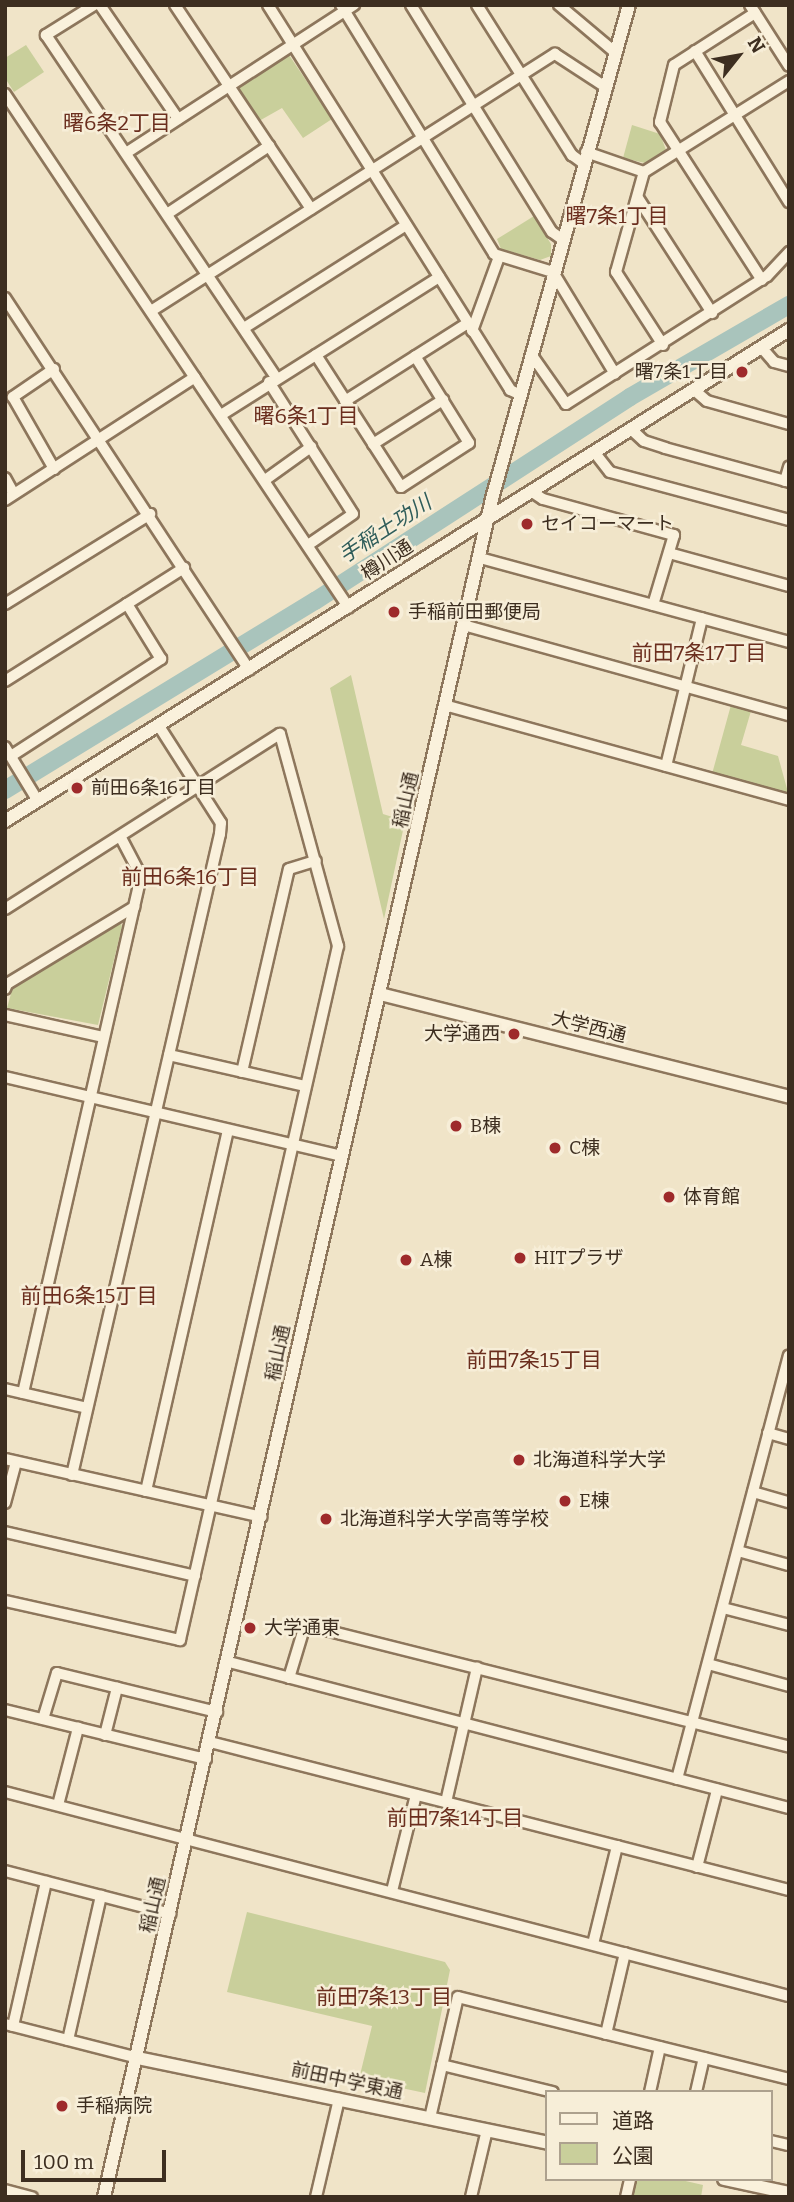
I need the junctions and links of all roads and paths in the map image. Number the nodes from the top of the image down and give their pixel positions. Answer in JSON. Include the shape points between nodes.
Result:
{"nodes":[{"id":1,"x":94,"y":5,"type":"edge"},
{"id":2,"x":100,"y":5,"type":"edge"},
{"id":3,"x":174,"y":5,"type":"edge"},
{"id":4,"x":268,"y":5,"type":"edge"},
{"id":5,"x":354,"y":5,"type":"edge"},
{"id":6,"x":411,"y":5,"type":"edge"},
{"id":7,"x":477,"y":5,"type":"edge"},
{"id":8,"x":559,"y":5,"type":"edge"},
{"id":9,"x":629,"y":5,"type":"edge"},
{"id":10,"x":342,"y":8,"type":"edge"},
{"id":11,"x":753,"y":9,"type":"edge"},
{"id":12,"x":293,"y":45,"type":"junction"},
{"id":13,"x":695,"y":51,"type":"junction"},
{"id":14,"x":616,"y":53,"type":"junction"},
{"id":15,"x":789,"y":66,"type":"edge"},
{"id":16,"x":520,"y":76,"type":"junction"},
{"id":17,"x":789,"y":81,"type":"edge"},
{"id":18,"x":229,"y":86,"type":"junction"},
{"id":19,"x":607,"y":88,"type":"junction"},
{"id":20,"x":5,"y":94,"type":"edge"},
{"id":21,"x":472,"y":106,"type":"junction"},
{"id":22,"x":734,"y":115,"type":"junction"},
{"id":23,"x":178,"y":119,"type":"junction"},
{"id":24,"x":423,"y":138,"type":"junction"},
{"id":25,"x":269,"y":146,"type":"junction"},
{"id":26,"x":678,"y":150,"type":"junction"},
{"id":27,"x":126,"y":153,"type":"junction"},
{"id":28,"x":585,"y":158,"type":"junction"},
{"id":29,"x":372,"y":170,"type":"junction"},
{"id":30,"x":644,"y":172,"type":"junction"},
{"id":31,"x":638,"y":198,"type":"junction"},
{"id":32,"x":789,"y":202,"type":"edge"},
{"id":33,"x":311,"y":209,"type":"junction"},
{"id":34,"x":167,"y":214,"type":"junction"},
{"id":35,"x":406,"y":225,"type":"junction"},
{"id":36,"x":562,"y":239,"type":"junction"},
{"id":37,"x":789,"y":252,"type":"edge"},
{"id":38,"x":499,"y":257,"type":"junction"},
{"id":39,"x":553,"y":272,"type":"junction"},
{"id":40,"x":208,"y":274,"type":"junction"},
{"id":41,"x":439,"y":277,"type":"junction"},
{"id":42,"x":762,"y":280,"type":"junction"},
{"id":43,"x":5,"y":298,"type":"edge"},
{"id":44,"x":151,"y":311,"type":"junction"},
{"id":45,"x":712,"y":313,"type":"junction"},
{"id":46,"x":470,"y":327,"type":"junction"},
{"id":47,"x":244,"y":328,"type":"junction"},
{"id":48,"x":789,"y":330,"type":"edge"},
{"id":49,"x":663,"y":345,"type":"junction"},
{"id":50,"x":761,"y":347,"type":"junction"},
{"id":51,"x":531,"y":354,"type":"junction"},
{"id":52,"x":316,"y":355,"type":"junction"},
{"id":53,"x":415,"y":356,"type":"junction"},
{"id":54,"x":789,"y":366,"type":"edge"},
{"id":55,"x":54,"y":369,"type":"junction"},
{"id":56,"x":615,"y":374,"type":"junction"},
{"id":57,"x":195,"y":377,"type":"junction"},
{"id":58,"x":272,"y":379,"type":"junction"},
{"id":59,"x":694,"y":389,"type":"junction"},
{"id":60,"x":521,"y":395,"type":"junction"},
{"id":61,"x":443,"y":400,"type":"junction"},
{"id":62,"x":345,"y":401,"type":"junction"},
{"id":63,"x":221,"y":415,"type":"junction"},
{"id":64,"x":789,"y":424,"type":"edge"},
{"id":65,"x":632,"y":430,"type":"junction"},
{"id":66,"x":100,"y":439,"type":"junction"},
{"id":67,"x":373,"y":444,"type":"junction"},
{"id":68,"x":311,"y":447,"type":"junction"},
{"id":69,"x":595,"y":453,"type":"junction"},
{"id":70,"x":789,"y":467,"type":"edge"},
{"id":71,"x":54,"y":469,"type":"junction"},
{"id":72,"x":5,"y":478,"type":"edge"},
{"id":73,"x":265,"y":480,"type":"junction"},
{"id":74,"x":787,"y":481,"type":"edge"},
{"id":75,"x":531,"y":491,"type":"junction"},
{"id":76,"x":10,"y":497,"type":"edge"},
{"id":77,"x":150,"y":514,"type":"junction"},
{"id":78,"x":489,"y":517,"type":"junction"},
{"id":79,"x":789,"y":520,"type":"edge"},
{"id":80,"x":308,"y":545,"type":"junction"},
{"id":81,"x":669,"y":553,"type":"junction"},
{"id":82,"x":480,"y":558,"type":"junction"},
{"id":83,"x":184,"y":568,"type":"junction"},
{"id":84,"x":789,"y":586,"type":"edge"},
{"id":85,"x":5,"y":604,"type":"edge"},
{"id":86,"x":127,"y":604,"type":"junction"},
{"id":87,"x":653,"y":605,"type":"junction"},
{"id":88,"x":349,"y":608,"type":"junction"},
{"id":89,"x":702,"y":618,"type":"junction"},
{"id":90,"x":467,"y":626,"type":"junction"},
{"id":91,"x":789,"y":642,"type":"edge"},
{"id":92,"x":249,"y":670,"type":"junction"},
{"id":93,"x":5,"y":681,"type":"edge"},
{"id":94,"x":687,"y":687,"type":"junction"},
{"id":95,"x":448,"y":706,"type":"junction"},
{"id":96,"x":789,"y":715,"type":"edge"},
{"id":97,"x":159,"y":726,"type":"junction"},
{"id":98,"x":8,"y":752,"type":"edge"},
{"id":99,"x":666,"y":766,"type":"junction"},
{"id":100,"x":198,"y":787,"type":"junction"},
{"id":101,"x":789,"y":800,"type":"edge"},
{"id":102,"x":38,"y":801,"type":"junction"},
{"id":103,"x":5,"y":821,"type":"edge"},
{"id":104,"x":120,"y":836,"type":"junction"},
{"id":105,"x":316,"y":861,"type":"junction"},
{"id":106,"x":134,"y":907,"type":"junction"},
{"id":107,"x":5,"y":909,"type":"edge"},
{"id":108,"x":5,"y":989,"type":"edge"},
{"id":109,"x":380,"y":994,"type":"junction"},
{"id":110,"x":5,"y":1015,"type":"edge"},
{"id":111,"x":103,"y":1037,"type":"junction"},
{"id":112,"x":169,"y":1055,"type":"junction"},
{"id":113,"x":242,"y":1072,"type":"junction"},
{"id":114,"x":5,"y":1077,"type":"edge"},
{"id":115,"x":306,"y":1086,"type":"junction"},
{"id":116,"x":89,"y":1097,"type":"junction"},
{"id":117,"x":789,"y":1097,"type":"edge"},
{"id":118,"x":156,"y":1111,"type":"junction"},
{"id":119,"x":228,"y":1130,"type":"junction"},
{"id":120,"x":293,"y":1144,"type":"junction"},
{"id":121,"x":342,"y":1156,"type":"junction"},
{"id":122,"x":789,"y":1356,"type":"edge"},
{"id":123,"x":787,"y":1373,"type":"edge"},
{"id":124,"x":5,"y":1389,"type":"edge"},
{"id":125,"x":23,"y":1393,"type":"junction"},
{"id":126,"x":87,"y":1408,"type":"junction"},
{"id":127,"x":768,"y":1433,"type":"junction"},
{"id":128,"x":789,"y":1439,"type":"edge"},
{"id":129,"x":10,"y":1461,"type":"edge"},
{"id":130,"x":72,"y":1475,"type":"junction"},
{"id":131,"x":146,"y":1491,"type":"junction"},
{"id":132,"x":753,"y":1492,"type":"junction"},
{"id":133,"x":789,"y":1502,"type":"edge"},
{"id":134,"x":5,"y":1503,"type":"edge"},
{"id":135,"x":213,"y":1506,"type":"junction"},
{"id":136,"x":262,"y":1517,"type":"junction"},
{"id":137,"x":5,"y":1532,"type":"edge"},
{"id":138,"x":738,"y":1551,"type":"junction"},
{"id":139,"x":789,"y":1565,"type":"edge"},
{"id":140,"x":195,"y":1576,"type":"junction"},
{"id":141,"x":5,"y":1601,"type":"edge"},
{"id":142,"x":723,"y":1608,"type":"junction"},
{"id":143,"x":789,"y":1625,"type":"edge"},
{"id":144,"x":229,"y":1662,"type":"junction"},
{"id":145,"x":708,"y":1664,"type":"junction"},
{"id":146,"x":477,"y":1668,"type":"junction"},
{"id":147,"x":289,"y":1678,"type":"junction"},
{"id":148,"x":789,"y":1686,"type":"edge"},
{"id":149,"x":117,"y":1688,"type":"junction"},
{"id":150,"x":5,"y":1710,"type":"edge"},
{"id":151,"x":217,"y":1712,"type":"junction"},
{"id":152,"x":43,"y":1719,"type":"junction"},
{"id":153,"x":463,"y":1723,"type":"junction"},
{"id":154,"x":693,"y":1723,"type":"junction"},
{"id":155,"x":78,"y":1728,"type":"junction"},
{"id":156,"x":105,"y":1735,"type":"junction"},
{"id":157,"x":210,"y":1742,"type":"junction"},
{"id":158,"x":789,"y":1747,"type":"edge"},
{"id":159,"x":206,"y":1759,"type":"junction"},
{"id":160,"x":677,"y":1779,"type":"junction"},
{"id":161,"x":717,"y":1790,"type":"junction"},
{"id":162,"x":5,"y":1792,"type":"edge"},
{"id":163,"x":416,"y":1795,"type":"junction"},
{"id":164,"x":446,"y":1802,"type":"junction"},
{"id":165,"x":58,"y":1805,"type":"junction"},
{"id":166,"x":789,"y":1808,"type":"edge"},
{"id":167,"x":188,"y":1838,"type":"junction"},
{"id":168,"x":617,"y":1846,"type":"junction"},
{"id":169,"x":697,"y":1867,"type":"junction"},
{"id":170,"x":5,"y":1871,"type":"edge"},
{"id":171,"x":46,"y":1882,"type":"junction"},
{"id":172,"x":789,"y":1890,"type":"edge"},
{"id":173,"x":392,"y":1891,"type":"junction"},
{"id":174,"x":102,"y":1896,"type":"junction"},
{"id":175,"x":171,"y":1914,"type":"junction"},
{"id":176,"x":593,"y":1944,"type":"junction"},
{"id":177,"x":625,"y":1953,"type":"junction"},
{"id":178,"x":789,"y":1996,"type":"edge"},
{"id":179,"x":9,"y":2025,"type":"edge"},
{"id":180,"x":606,"y":2034,"type":"junction"},
{"id":181,"x":68,"y":2040,"type":"junction"},
{"id":182,"x":660,"y":2047,"type":"junction"},
{"id":183,"x":138,"y":2058,"type":"junction"},
{"id":184,"x":704,"y":2058,"type":"junction"},
{"id":185,"x":442,"y":2065,"type":"junction"},
{"id":186,"x":789,"y":2079,"type":"edge"},
{"id":187,"x":546,"y":2090,"type":"edge"},
{"id":188,"x":650,"y":2090,"type":"edge"},
{"id":189,"x":696,"y":2090,"type":"edge"},
{"id":190,"x":339,"y":2099,"type":"junction"},
{"id":191,"x":430,"y":2118,"type":"junction"},
{"id":192,"x":487,"y":2130,"type":"junction"},
{"id":193,"x":546,"y":2143,"type":"edge"},
{"id":194,"x":733,"y":2181,"type":"edge"},
{"id":195,"x":5,"y":2190,"type":"edge"},
{"id":196,"x":789,"y":2193,"type":"edge"},
{"id":197,"x":32,"y":2197,"type":"edge"},
{"id":198,"x":104,"y":2197,"type":"edge"},
{"id":199,"x":316,"y":2197,"type":"edge"},
{"id":200,"x":471,"y":2197,"type":"edge"}],
"edges":[{"from":1,"to":27,"type":"street","via":[[46,35]]},
{"from":2,"to":23,"type":"street"},
{"from":3,"to":18,"type":"street"},
{"from":4,"to":12,"type":"street"},
{"from":5,"to":10,"type":"street"},
{"from":6,"to":21,"type":"street"},
{"from":7,"to":16,"type":"street"},
{"from":8,"to":14,"type":"street"},
{"from":9,"to":14,"type":"street","name":"稲山通"},
{"from":10,"to":12,"type":"street"},
{"from":10,"to":24,"type":"street"},
{"from":11,"to":13,"type":"street"},
{"from":11,"to":15,"type":"street"},
{"from":12,"to":18,"type":"street"},
{"from":12,"to":29,"type":"street"},
{"from":13,"to":22,"type":"street"},
{"from":13,"to":26,"type":"street","via":[[674,65],[660,122]]},
{"from":14,"to":19,"type":"street","name":"稲山通"},
{"from":16,"to":19,"type":"street","via":[[555,54]]},
{"from":16,"to":21,"type":"street"},
{"from":16,"to":28,"type":"street","via":[[572,155]]},
{"from":17,"to":22,"type":"street"},
{"from":18,"to":23,"type":"street"},
{"from":18,"to":25,"type":"street"},
{"from":19,"to":28,"type":"street","name":"稲山通"},
{"from":20,"to":44,"type":"street"},
{"from":21,"to":24,"type":"street"},
{"from":21,"to":36,"type":"street","via":[[552,232]]},
{"from":22,"to":26,"type":"street"},
{"from":22,"to":32,"type":"street"},
{"from":23,"to":27,"type":"street"},
{"from":24,"to":29,"type":"street"},
{"from":24,"to":38,"type":"street"},
{"from":25,"to":33,"type":"street"},
{"from":25,"to":34,"type":"street"},
{"from":26,"to":30,"type":"street"},
{"from":26,"to":42,"type":"street"},
{"from":27,"to":34,"type":"street"},
{"from":28,"to":30,"type":"street"},
{"from":28,"to":36,"type":"street","name":"稲山通"},
{"from":29,"to":33,"type":"street"},
{"from":29,"to":35,"type":"street"},
{"from":30,"to":31,"type":"street"},
{"from":31,"to":45,"type":"street"},
{"from":31,"to":49,"type":"street","via":[[616,272]]},
{"from":33,"to":40,"type":"street"},
{"from":34,"to":40,"type":"street"},
{"from":35,"to":41,"type":"street"},
{"from":35,"to":47,"type":"street"},
{"from":36,"to":39,"type":"street","name":"稲山通"},
{"from":37,"to":42,"type":"street"},
{"from":38,"to":39,"type":"street"},
{"from":38,"to":46,"type":"street"},
{"from":39,"to":51,"type":"street","name":"稲山通"},
{"from":39,"to":56,"type":"street"},
{"from":40,"to":44,"type":"street"},
{"from":40,"to":47,"type":"street"},
{"from":41,"to":46,"type":"street"},
{"from":41,"to":52,"type":"street"},
{"from":42,"to":45,"type":"street"},
{"from":43,"to":55,"type":"street"},
{"from":44,"to":57,"type":"street"},
{"from":45,"to":49,"type":"street"},
{"from":46,"to":53,"type":"street"},
{"from":46,"to":60,"type":"street","via":[[510,390]]},
{"from":47,"to":58,"type":"street"},
{"from":48,"to":50,"type":"street","name":"樽川通"},
{"from":49,"to":56,"type":"street"},
{"from":50,"to":54,"type":"street","via":[[774,362]]},
{"from":50,"to":59,"type":"street","name":"樽川通"},
{"from":51,"to":56,"type":"street","via":[[566,404]]},
{"from":51,"to":60,"type":"street","name":"稲山通"},
{"from":52,"to":58,"type":"street"},
{"from":52,"to":62,"type":"street"},
{"from":53,"to":61,"type":"street"},
{"from":53,"to":62,"type":"street"},
{"from":55,"to":66,"type":"street"},
{"from":55,"to":71,"type":"street","via":[[13,397]]},
{"from":57,"to":63,"type":"street"},
{"from":57,"to":66,"type":"street"},
{"from":58,"to":63,"type":"street"},
{"from":58,"to":68,"type":"street"},
{"from":59,"to":64,"type":"street","via":[[707,401]]},
{"from":59,"to":65,"type":"street","name":"樽川通"},
{"from":60,"to":78,"type":"street","name":"稲山通"},
{"from":61,"to":67,"type":"street"},
{"from":61,"to":67,"type":"street","via":[[469,443],[401,487]]},
{"from":62,"to":67,"type":"street"},
{"from":63,"to":73,"type":"street"},
{"from":65,"to":69,"type":"street","name":"樽川通"},
{"from":65,"to":74,"type":"street","via":[[644,441],[665,448]]},
{"from":66,"to":71,"type":"street"},
{"from":66,"to":77,"type":"street"},
{"from":68,"to":73,"type":"street"},
{"from":68,"to":80,"type":"street","via":[[353,514]]},
{"from":69,"to":75,"type":"street","name":"樽川通"},
{"from":69,"to":79,"type":"street","via":[[610,472]]},
{"from":70,"to":74,"type":"street"},
{"from":71,"to":76,"type":"street"},
{"from":72,"to":76,"type":"street"},
{"from":73,"to":80,"type":"street"},
{"from":75,"to":78,"type":"street","name":"樽川通"},
{"from":75,"to":81,"type":"street","via":[[544,499],[674,535]]},
{"from":77,"to":83,"type":"street"},
{"from":77,"to":85,"type":"street"},
{"from":78,"to":82,"type":"street","name":"稲山通"},
{"from":78,"to":88,"type":"street","name":"樽川通"},
{"from":80,"to":88,"type":"street"},
{"from":81,"to":84,"type":"street"},
{"from":81,"to":87,"type":"street"},
{"from":82,"to":87,"type":"street"},
{"from":82,"to":90,"type":"street","name":"稲山通"},
{"from":83,"to":86,"type":"street"},
{"from":83,"to":92,"type":"street"},
{"from":86,"to":93,"type":"street"},
{"from":86,"to":98,"type":"street","via":[[161,659]]},
{"from":87,"to":89,"type":"street"},
{"from":88,"to":92,"type":"street","name":"樽川通"},
{"from":89,"to":91,"type":"street"},
{"from":89,"to":94,"type":"street"},
{"from":90,"to":94,"type":"street"},
{"from":90,"to":95,"type":"street","name":"稲山通"},
{"from":92,"to":97,"type":"street","name":"樽川通"},
{"from":94,"to":96,"type":"street"},
{"from":94,"to":99,"type":"street"},
{"from":95,"to":99,"type":"street"},
{"from":95,"to":109,"type":"street","name":"稲山通"},
{"from":97,"to":100,"type":"street"},
{"from":97,"to":102,"type":"street","name":"樽川通"},
{"from":98,"to":102,"type":"street"},
{"from":99,"to":101,"type":"street"},
{"from":100,"to":104,"type":"street"},
{"from":100,"to":105,"type":"street","via":[[280,734]]},
{"from":100,"to":112,"type":"street","via":[[221,823],[220,834]]},
{"from":102,"to":103,"type":"street","name":"樽川通"},
{"from":104,"to":106,"type":"street","via":[[141,869]]},
{"from":104,"to":107,"type":"street"},
{"from":105,"to":113,"type":"street","via":[[289,869]]},
{"from":105,"to":115,"type":"street","via":[[338,946]]},
{"from":106,"to":108,"type":"street","via":[[17,977]]},
{"from":106,"to":111,"type":"street"},
{"from":109,"to":117,"type":"street","name":"大学西通"},
{"from":109,"to":121,"type":"street","name":"稲山通"},
{"from":110,"to":111,"type":"street"},
{"from":111,"to":116,"type":"street"},
{"from":112,"to":113,"type":"street"},
{"from":112,"to":118,"type":"street"},
{"from":113,"to":115,"type":"street"},
{"from":114,"to":116,"type":"street"},
{"from":115,"to":120,"type":"street"},
{"from":116,"to":118,"type":"street"},
{"from":116,"to":125,"type":"street"},
{"from":118,"to":119,"type":"street"},
{"from":118,"to":126,"type":"street"},
{"from":119,"to":120,"type":"street"},
{"from":119,"to":131,"type":"street"},
{"from":120,"to":121,"type":"street"},
{"from":120,"to":135,"type":"street"},
{"from":121,"to":136,"type":"street","name":"稲山通"},
{"from":122,"to":123,"type":"street"},
{"from":123,"to":127,"type":"street"},
{"from":124,"to":125,"type":"street"},
{"from":125,"to":126,"type":"street"},
{"from":126,"to":130,"type":"street"},
{"from":127,"to":128,"type":"street"},
{"from":127,"to":132,"type":"street"},
{"from":129,"to":130,"type":"street"},
{"from":129,"to":134,"type":"street"},
{"from":130,"to":131,"type":"street"},
{"from":131,"to":135,"type":"street"},
{"from":132,"to":133,"type":"street"},
{"from":132,"to":138,"type":"street"},
{"from":135,"to":136,"type":"street"},
{"from":135,"to":140,"type":"street"},
{"from":136,"to":144,"type":"street","name":"稲山通"},
{"from":137,"to":140,"type":"street"},
{"from":138,"to":139,"type":"street"},
{"from":138,"to":142,"type":"street"},
{"from":140,"to":141,"type":"street","via":[[180,1640]]},
{"from":142,"to":143,"type":"street"},
{"from":142,"to":145,"type":"street"},
{"from":144,"to":147,"type":"street"},
{"from":144,"to":151,"type":"street","name":"稲山通"},
{"from":145,"to":148,"type":"street"},
{"from":145,"to":154,"type":"street"},
{"from":146,"to":147,"type":"street","via":[[304,1625]]},
{"from":146,"to":153,"type":"street"},
{"from":146,"to":154,"type":"street"},
{"from":147,"to":153,"type":"street"},
{"from":149,"to":151,"type":"street"},
{"from":149,"to":152,"type":"street","via":[[57,1673]]},
{"from":149,"to":156,"type":"street"},
{"from":150,"to":152,"type":"street"},
{"from":151,"to":157,"type":"street","name":"稲山通"},
{"from":152,"to":155,"type":"street"},
{"from":153,"to":160,"type":"street"},
{"from":153,"to":164,"type":"street"},
{"from":154,"to":158,"type":"street"},
{"from":154,"to":160,"type":"street"},
{"from":155,"to":156,"type":"street"},
{"from":155,"to":165,"type":"street"},
{"from":156,"to":159,"type":"street"},
{"from":157,"to":159,"type":"street","name":"稲山通"},
{"from":157,"to":163,"type":"street"},
{"from":159,"to":167,"type":"street","name":"稲山通"},
{"from":160,"to":161,"type":"street"},
{"from":161,"to":166,"type":"street"},
{"from":161,"to":169,"type":"street"},
{"from":162,"to":165,"type":"street"},
{"from":163,"to":164,"type":"street"},
{"from":163,"to":173,"type":"street"},
{"from":164,"to":168,"type":"street"},
{"from":165,"to":167,"type":"street"},
{"from":167,"to":173,"type":"street"},
{"from":167,"to":175,"type":"street","name":"稲山通"},
{"from":168,"to":169,"type":"street"},
{"from":168,"to":176,"type":"street"},
{"from":169,"to":172,"type":"street"},
{"from":170,"to":171,"type":"street"},
{"from":171,"to":174,"type":"street"},
{"from":171,"to":179,"type":"street"},
{"from":173,"to":176,"type":"street"},
{"from":174,"to":175,"type":"street"},
{"from":174,"to":181,"type":"street"},
{"from":175,"to":183,"type":"street","name":"稲山通"},
{"from":176,"to":177,"type":"street"},
{"from":177,"to":178,"type":"street"},
{"from":177,"to":180,"type":"street"},
{"from":179,"to":181,"type":"street"},
{"from":180,"to":182,"type":"street"},
{"from":180,"to":185,"type":"street","via":[[458,1997]]},
{"from":181,"to":183,"type":"street"},
{"from":182,"to":184,"type":"street"},
{"from":182,"to":188,"type":"street"},
{"from":183,"to":190,"type":"street","name":"前田中学東通"},
{"from":183,"to":198,"type":"street","name":"稲山通"},
{"from":184,"to":186,"type":"street"},
{"from":184,"to":189,"type":"street"},
{"from":185,"to":187,"type":"street"},
{"from":185,"to":191,"type":"street"},
{"from":190,"to":191,"type":"street","name":"前田中学東通"},
{"from":190,"to":199,"type":"street"},
{"from":191,"to":192,"type":"street","name":"前田中学東通"},
{"from":192,"to":193,"type":"street","name":"前田中学東通"},
{"from":192,"to":200,"type":"street"},
{"from":194,"to":196,"type":"street"},
{"from":195,"to":197,"type":"street"}]}
